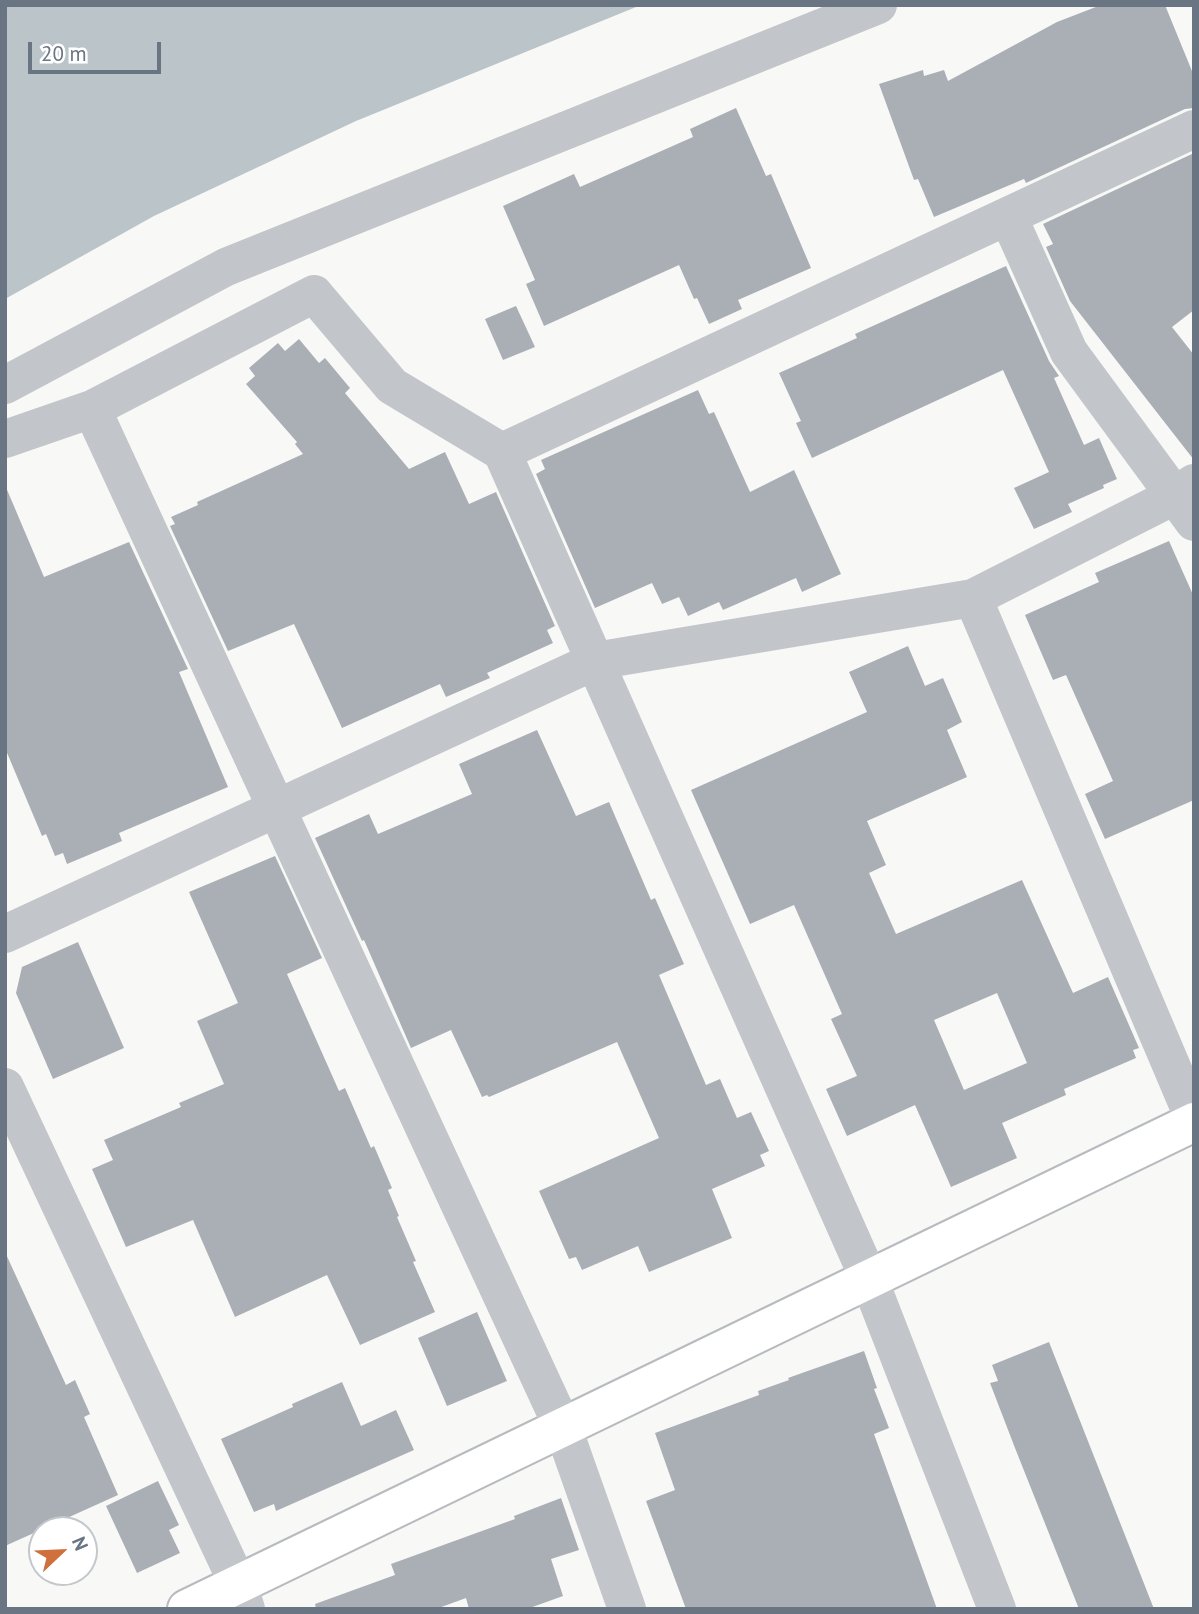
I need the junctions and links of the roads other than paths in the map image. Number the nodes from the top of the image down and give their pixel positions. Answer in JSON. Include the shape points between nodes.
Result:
{"nodes":[{"id":1,"x":878,"y":5,"type":"edge"},
{"id":2,"x":1194,"y":129,"type":"edge"},
{"id":3,"x":1008,"y":216,"type":"junction"},
{"id":4,"x":5,"y":385,"type":"edge"},
{"id":5,"x":92,"y":409,"type":"junction"},
{"id":6,"x":5,"y":439,"type":"edge"},
{"id":7,"x":502,"y":452,"type":"junction"},
{"id":8,"x":1187,"y":500,"type":"edge"},
{"id":9,"x":974,"y":598,"type":"junction"},
{"id":10,"x":595,"y":661,"type":"junction"},
{"id":11,"x":277,"y":808,"type":"junction"},
{"id":12,"x":5,"y":934,"type":"edge"},
{"id":13,"x":5,"y":1087,"type":"edge"},
{"id":14,"x":1194,"y":1121,"type":"edge"},
{"id":15,"x":869,"y":1279,"type":"junction"},
{"id":16,"x":563,"y":1428,"type":"junction"},
{"id":17,"x":242,"y":1597,"type":"edge"},
{"id":18,"x":187,"y":1609,"type":"edge"},
{"id":19,"x":627,"y":1609,"type":"edge"},
{"id":20,"x":997,"y":1609,"type":"edge"}],
"edges":[{"from":1,"to":4,"type":"street","via":[[226,267]]},
{"from":2,"to":3,"type":"street"},
{"from":3,"to":7,"type":"street"},
{"from":3,"to":8,"type":"street","via":[[1069,352]]},
{"from":5,"to":6,"type":"street"},
{"from":5,"to":7,"type":"street","via":[[314,294],[392,386]]},
{"from":5,"to":11,"type":"street"},
{"from":7,"to":10,"type":"street"},
{"from":8,"to":9,"type":"street"},
{"from":9,"to":10,"type":"street"},
{"from":9,"to":14,"type":"street"},
{"from":10,"to":11,"type":"street"},
{"from":10,"to":15,"type":"street"},
{"from":11,"to":12,"type":"street"},
{"from":11,"to":16,"type":"street"},
{"from":13,"to":17,"type":"street"},
{"from":14,"to":15,"type":"street"},
{"from":15,"to":16,"type":"street"},
{"from":15,"to":20,"type":"street"},
{"from":16,"to":17,"type":"street"},
{"from":16,"to":19,"type":"street"},
{"from":17,"to":18,"type":"street"}]}
